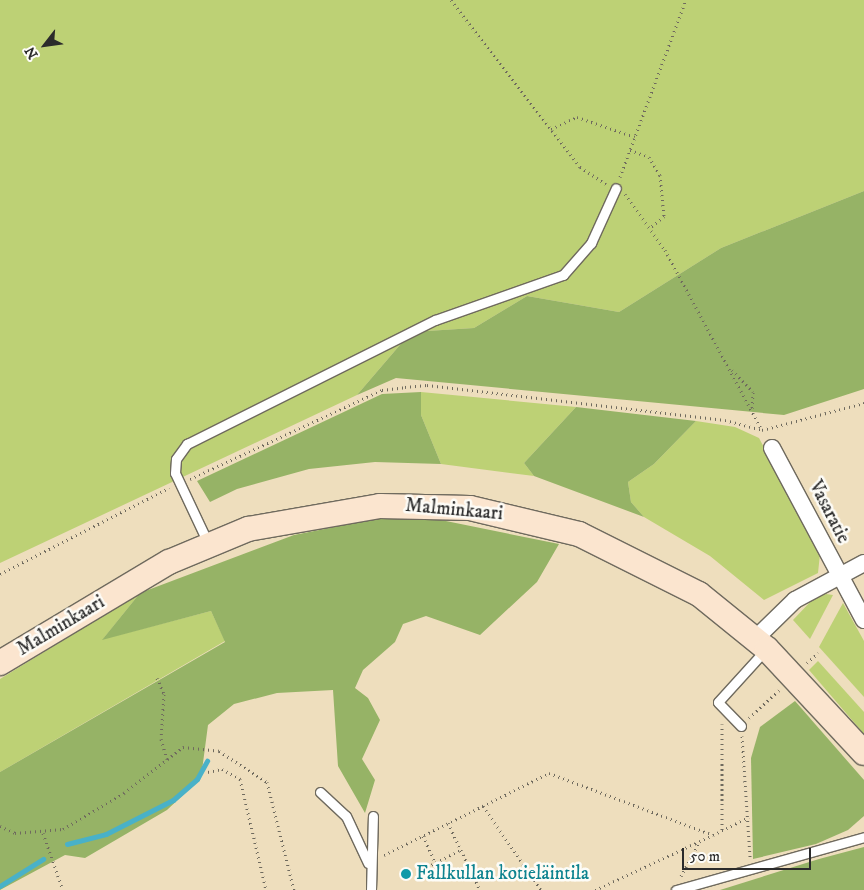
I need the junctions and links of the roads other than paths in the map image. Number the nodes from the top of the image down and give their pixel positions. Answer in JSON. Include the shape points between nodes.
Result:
{"nodes":[{"id":1,"x":616,"y":188,"type":"road end"},
{"id":2,"x":772,"y":448,"type":"dead end"},
{"id":3,"x":208,"y":543,"type":"junction"},
{"id":4,"x":864,"y":563,"type":"edge"},
{"id":5,"x":839,"y":573,"type":"junction"},
{"id":6,"x":864,"y":620,"type":"edge"},
{"id":7,"x":761,"y":644,"type":"junction"},
{"id":8,"x":0,"y":663,"type":"edge"},
{"id":9,"x":741,"y":726,"type":"road end"},
{"id":10,"x":864,"y":753,"type":"edge"},
{"id":11,"x":320,"y":792,"type":"dead end"},
{"id":12,"x":372,"y":816,"type":"dead end"},
{"id":13,"x":864,"y":837,"type":"edge"},
{"id":14,"x":368,"y":863,"type":"junction"},
{"id":15,"x":677,"y":887,"type":"edge"},
{"id":16,"x":371,"y":890,"type":"edge"}],
"edges":[{"from":1,"to":3,"type":"lane","via":[[591,243],[563,275],[435,320],[200,436],[176,459],[179,484]]},
{"from":2,"to":5,"type":"street","name":"Vasaratie"},
{"from":3,"to":7,"type":"main road","name":"Malminkaari","via":[[294,518],[380,506],[429,504],[510,515],[579,534],[639,561],[699,594]]},
{"from":3,"to":8,"type":"main road","name":"Malminkaari"},
{"from":4,"to":5,"type":"street"},
{"from":5,"to":6,"type":"street","name":"Vasaratie"},
{"from":5,"to":7,"type":"street","via":[[784,608]]},
{"from":7,"to":9,"type":"lane","via":[[718,702]]},
{"from":7,"to":10,"type":"main road","name":"Malminkaari"},
{"from":11,"to":14,"type":"lane","via":[[346,816]]},
{"from":12,"to":14,"type":"lane"},
{"from":13,"to":15,"type":"lane"},
{"from":14,"to":16,"type":"lane"}]}
